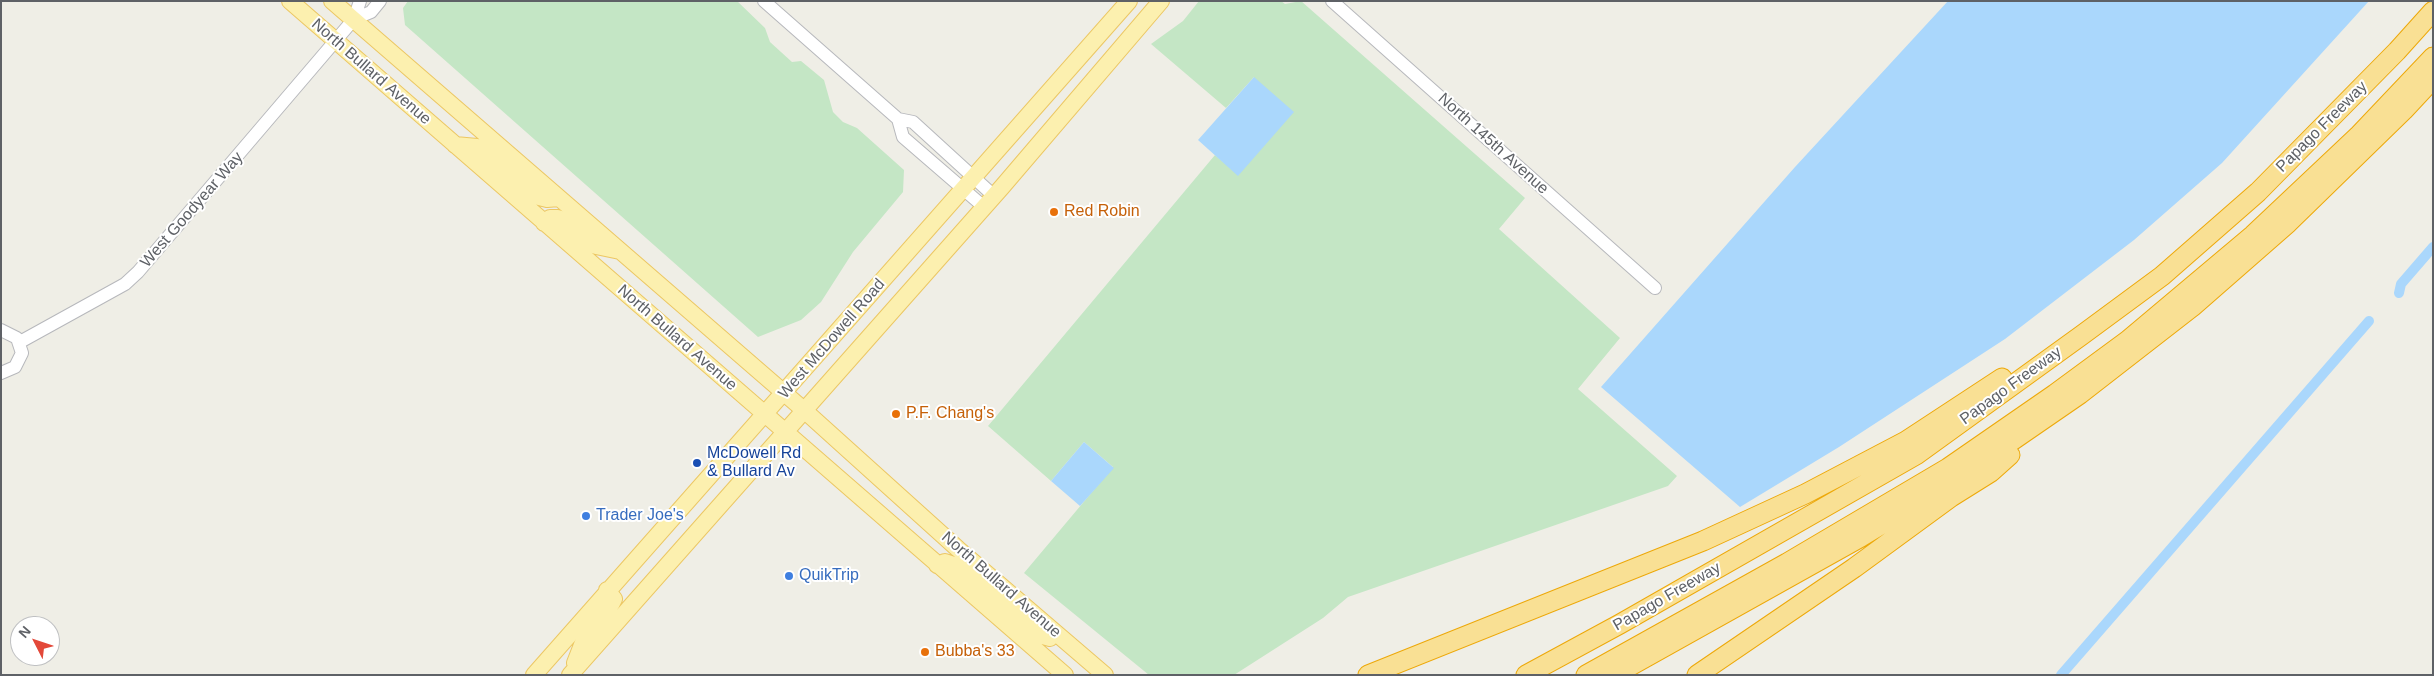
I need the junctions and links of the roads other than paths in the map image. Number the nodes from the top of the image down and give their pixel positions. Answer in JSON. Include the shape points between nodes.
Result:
{"nodes":[{"id":1,"x":290,"y":1,"type":"edge"},
{"id":2,"x":332,"y":1,"type":"edge"},
{"id":3,"x":360,"y":1,"type":"edge"},
{"id":4,"x":380,"y":1,"type":"edge"},
{"id":5,"x":764,"y":1,"type":"edge"},
{"id":6,"x":1129,"y":1,"type":"edge"},
{"id":7,"x":1161,"y":1,"type":"edge"},
{"id":8,"x":1332,"y":1,"type":"edge"},
{"id":9,"x":2433,"y":11,"type":"edge"},
{"id":10,"x":354,"y":19,"type":"junction"},
{"id":11,"x":335,"y":41,"type":"junction"},
{"id":12,"x":2433,"y":57,"type":"edge"},
{"id":13,"x":2433,"y":79,"type":"edge"},
{"id":14,"x":455,"y":145,"type":"junction"},
{"id":15,"x":968,"y":183,"type":"junction"},
{"id":16,"x":559,"y":198,"type":"junction"},
{"id":17,"x":989,"y":202,"type":"junction"},
{"id":18,"x":544,"y":223,"type":"junction"},
{"id":19,"x":621,"y":252,"type":"junction"},
{"id":20,"x":1655,"y":288,"type":"dead end"},
{"id":21,"x":1,"y":330,"type":"edge"},
{"id":22,"x":2082,"y":335,"type":"junction"},
{"id":23,"x":20,"y":342,"type":"junction"},
{"id":24,"x":1,"y":373,"type":"edge"},
{"id":25,"x":784,"y":393,"type":"junction"},
{"id":26,"x":2060,"y":408,"type":"junction"},
{"id":27,"x":805,"y":411,"type":"junction"},
{"id":28,"x":766,"y":414,"type":"junction"},
{"id":29,"x":786,"y":432,"type":"junction"},
{"id":30,"x":937,"y":565,"type":"junction"},
{"id":31,"x":607,"y":590,"type":"junction"},
{"id":32,"x":1069,"y":644,"type":"junction"},
{"id":33,"x":534,"y":675,"type":"edge"},
{"id":34,"x":570,"y":675,"type":"edge"},
{"id":35,"x":1065,"y":675,"type":"edge"},
{"id":36,"x":1106,"y":675,"type":"edge"},
{"id":37,"x":1368,"y":675,"type":"edge"},
{"id":38,"x":1526,"y":675,"type":"edge"},
{"id":39,"x":1586,"y":675,"type":"edge"},
{"id":40,"x":1614,"y":675,"type":"edge"},
{"id":41,"x":1697,"y":675,"type":"edge"}],
"edges":[{"from":1,"to":11,"type":"main road","name":"North Bullard Avenue"},
{"from":2,"to":10,"type":"main road","name":"North Bullard Avenue"},
{"from":3,"to":10,"type":"street"},
{"from":4,"to":10,"type":"street","via":[[371,12]]},
{"from":5,"to":15,"type":"street","via":[[898,119],[913,122]]},
{"from":6,"to":15,"type":"main road","name":"West McDowell Road"},
{"from":7,"to":17,"type":"main road","name":"West McDowell Road"},
{"from":8,"to":20,"type":"street","name":"North 145th Avenue"},
{"from":9,"to":22,"type":"highway","name":"Papago Freeway","via":[[2258,192],[2162,276]]},
{"from":10,"to":11,"type":"street","name":"West Goodyear Way"},
{"from":10,"to":16,"type":"main road","name":"North Bullard Avenue"},
{"from":11,"to":14,"type":"main road","name":"North Bullard Avenue"},
{"from":11,"to":23,"type":"street","name":"West Goodyear Way","via":[[138,272],[124,284]]},
{"from":12,"to":39,"type":"highway","via":[[2358,136],[2253,235],[2127,341],[2055,394],[1948,468],[1787,563]]},
{"from":13,"to":26,"type":"highway","via":[[2325,188],[2253,254],[2149,342]]},
{"from":14,"to":16,"type":"main road","via":[[478,147],[539,197]]},
{"from":14,"to":18,"type":"main road","name":"North Bullard Avenue"},
{"from":15,"to":17,"type":"street"},
{"from":15,"to":25,"type":"main road","name":"West McDowell Road"},
{"from":16,"to":19,"type":"main road","name":"North Bullard Avenue"},
{"from":17,"to":27,"type":"main road","name":"West McDowell Road"},
{"from":18,"to":19,"type":"main road","via":[[550,218],[558,218],[596,246]]},
{"from":18,"to":28,"type":"main road","name":"North Bullard Avenue"},
{"from":19,"to":25,"type":"main road","name":"North Bullard Avenue"},
{"from":21,"to":23,"type":"street"},
{"from":22,"to":37,"type":"highway","via":[[2046,349],[1906,441],[1805,494],[1703,541]]},
{"from":22,"to":38,"type":"highway","name":"Papago Freeway","via":[[1916,454]]},
{"from":23,"to":24,"type":"street","via":[[22,353],[19,363],[11,371]]},
{"from":25,"to":27,"type":"main road","name":"North Bullard Avenue"},
{"from":25,"to":28,"type":"main road","name":"West McDowell Road"},
{"from":26,"to":40,"type":"highway","via":[[1958,478],[1861,537]]},
{"from":26,"to":41,"type":"highway","via":[[1991,472]]},
{"from":27,"to":29,"type":"main road","name":"West McDowell Road"},
{"from":27,"to":32,"type":"main road","name":"North Bullard Avenue"},
{"from":28,"to":29,"type":"main road","name":"North Bullard Avenue"},
{"from":28,"to":31,"type":"main road","name":"West McDowell Road"},
{"from":29,"to":30,"type":"main road","name":"North Bullard Avenue"},
{"from":29,"to":34,"type":"main road","name":"West McDowell Road"},
{"from":30,"to":32,"type":"main road","via":[[945,562],[954,565],[1043,636]]},
{"from":30,"to":35,"type":"main road","name":"North Bullard Avenue"},
{"from":31,"to":33,"type":"main road","name":"West McDowell Road"},
{"from":31,"to":34,"type":"main road","via":[[614,599],[582,645]]},
{"from":32,"to":36,"type":"main road","name":"North Bullard Avenue"}]}
